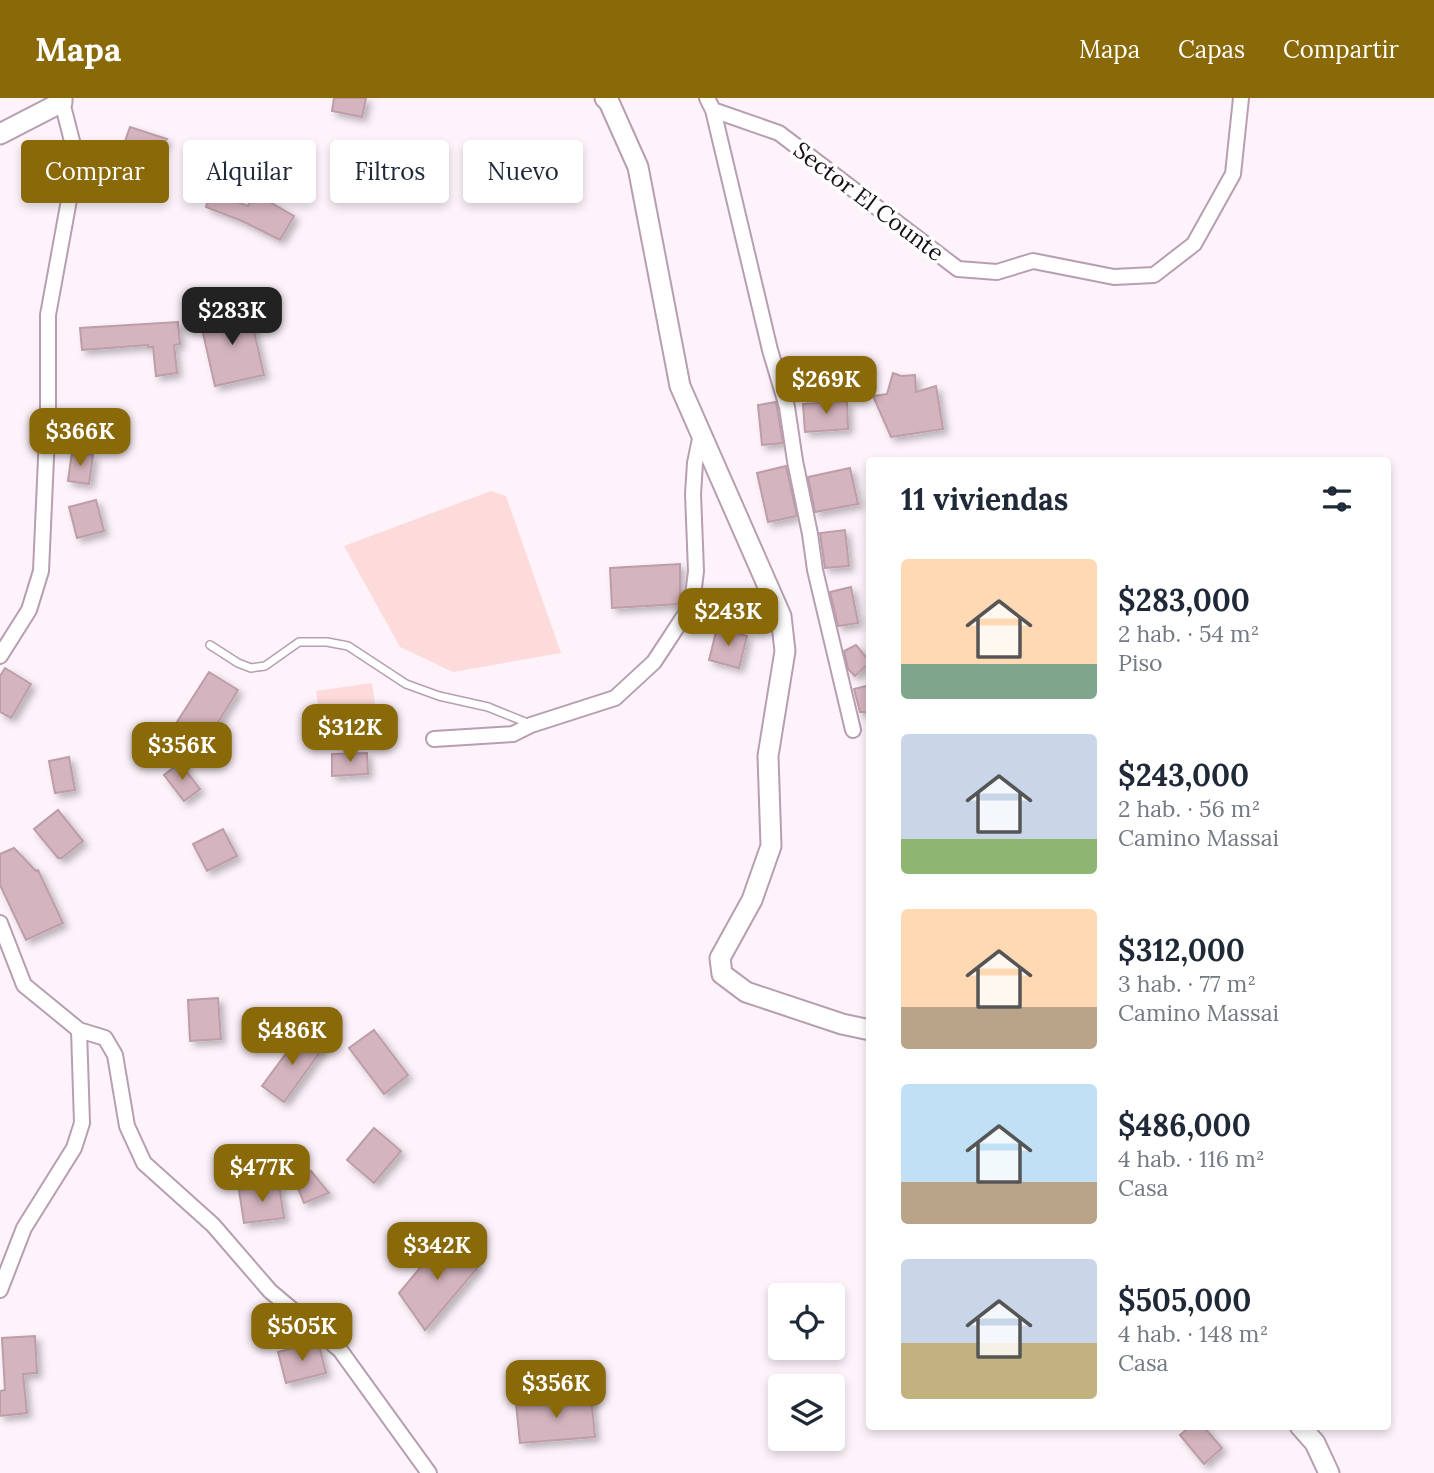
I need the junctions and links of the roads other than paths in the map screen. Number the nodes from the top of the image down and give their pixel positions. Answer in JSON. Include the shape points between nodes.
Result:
{"nodes":[{"id":1,"x":1241,"y":98,"type":"edge"},
{"id":2,"x":608,"y":99,"type":"edge"},
{"id":3,"x":62,"y":100,"type":"edge"},
{"id":4,"x":710,"y":104,"type":"edge"},
{"id":5,"x":0,"y":134,"type":"edge"},
{"id":6,"x":701,"y":434,"type":"junction"},
{"id":7,"x":210,"y":645,"type":"dead end"},
{"id":8,"x":0,"y":656,"type":"edge"},
{"id":9,"x":531,"y":725,"type":"junction"},
{"id":10,"x":853,"y":730,"type":"dead end"},
{"id":11,"x":434,"y":739,"type":"dead end"},
{"id":12,"x":0,"y":923,"type":"edge"},
{"id":13,"x":866,"y":1029,"type":"edge"},
{"id":14,"x":79,"y":1030,"type":"junction"},
{"id":15,"x":0,"y":1290,"type":"edge"},
{"id":16,"x":1304,"y":1430,"type":"edge"},
{"id":17,"x":429,"y":1473,"type":"edge"},
{"id":18,"x":1329,"y":1473,"type":"edge"}],
"edges":[{"from":1,"to":4,"type":"street","name":"Sector El Counte","via":[[1233,174],[1194,244],[1154,275],[1114,277],[1033,261],[997,272],[958,270],[779,133]]},
{"from":2,"to":6,"type":"street","via":[[638,167],[680,386]]},
{"from":3,"to":5,"type":"street"},
{"from":3,"to":8,"type":"street","via":[[73,145],[73,178],[48,314],[41,571],[29,610]]},
{"from":4,"to":10,"type":"street","name":"Sector El Counte","via":[[787,407],[815,570]]},
{"from":6,"to":9,"type":"street","via":[[693,494],[696,571],[692,604],[654,662],[615,698]]},
{"from":6,"to":13,"type":"street","via":[[780,616],[785,651],[768,756],[771,846],[752,900],[720,958],[722,974],[746,992]]},
{"from":7,"to":9,"type":"lane","via":[[251,668],[265,666],[299,642],[348,646],[407,684],[488,707]]},
{"from":9,"to":11,"type":"street","via":[[513,734]]},
{"from":12,"to":14,"type":"street","via":[[24,985]]},
{"from":14,"to":15,"type":"street","via":[[82,1122],[74,1148],[24,1228]]},
{"from":14,"to":17,"type":"street","via":[[105,1038],[116,1055],[127,1126],[144,1163],[213,1225],[270,1291],[340,1350]]},
{"from":16,"to":18,"type":"street"}]}
